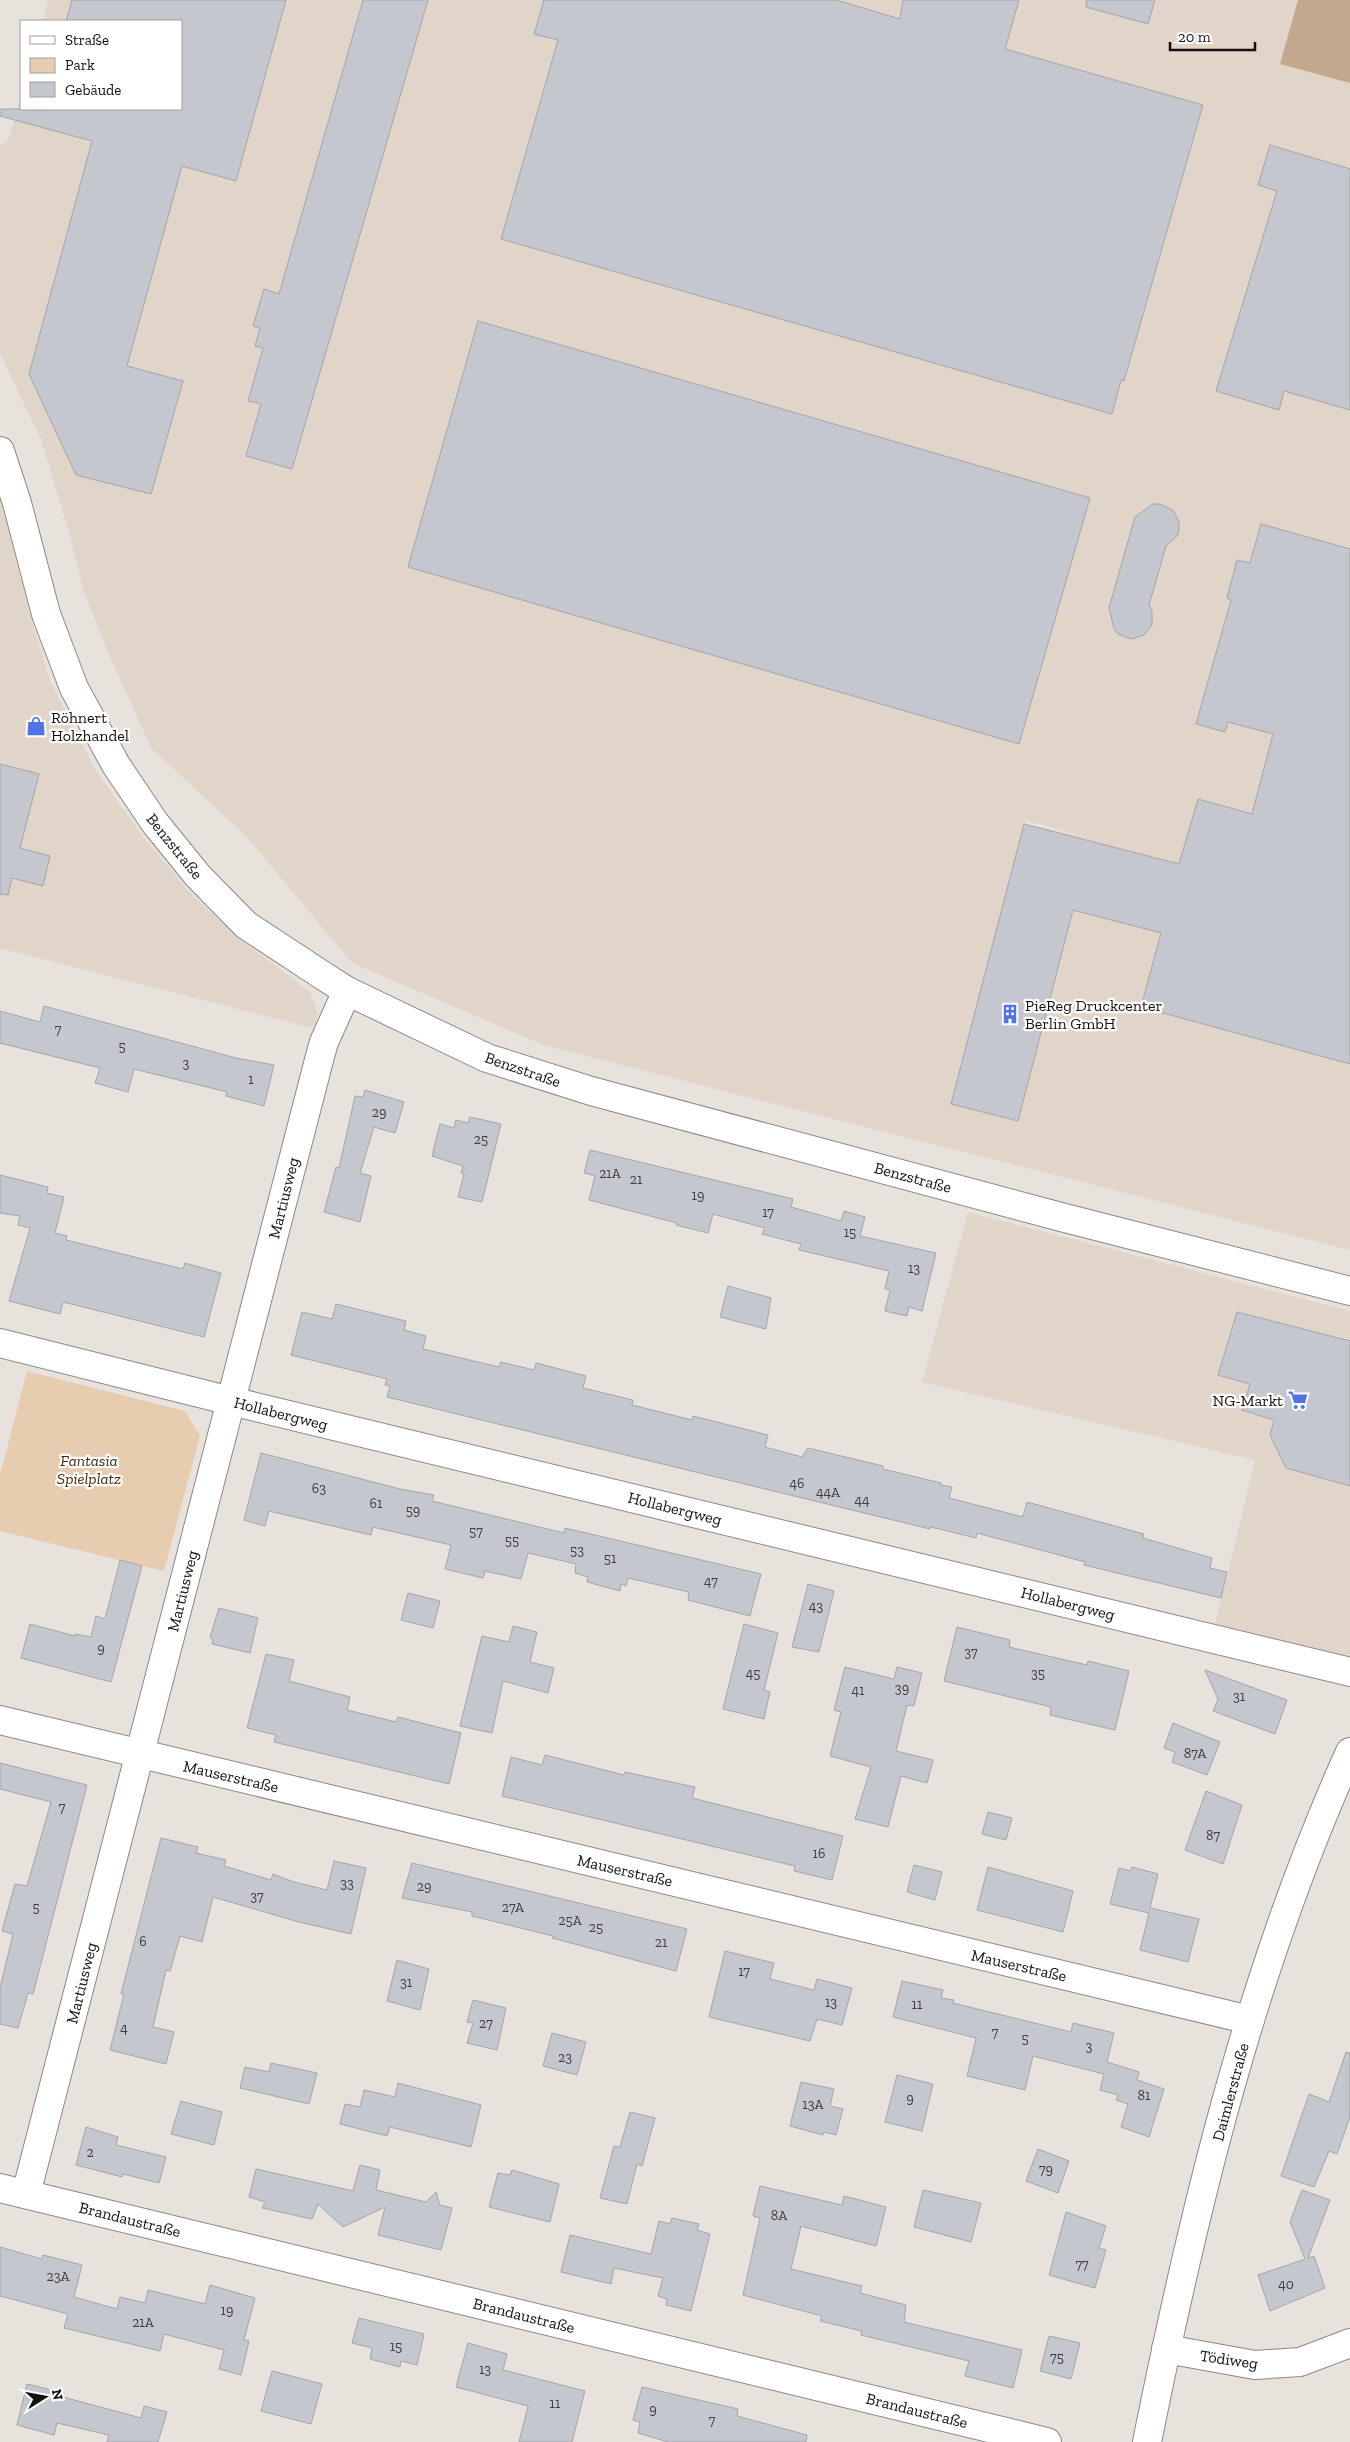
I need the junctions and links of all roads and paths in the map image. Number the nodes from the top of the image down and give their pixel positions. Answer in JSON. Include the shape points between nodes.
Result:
{"nodes":[{"id":1,"x":0,"y":451,"type":"edge"},
{"id":2,"x":347,"y":991,"type":"junction"},
{"id":3,"x":1350,"y":1290,"type":"edge"},
{"id":4,"x":0,"y":1342,"type":"edge"},
{"id":5,"x":231,"y":1401,"type":"junction"},
{"id":6,"x":1350,"y":1672,"type":"edge"},
{"id":7,"x":0,"y":1720,"type":"edge"},
{"id":8,"x":1350,"y":1752,"type":"edge"},
{"id":9,"x":141,"y":1754,"type":"junction"},
{"id":10,"x":1250,"y":2020,"type":"junction"},
{"id":11,"x":0,"y":2188,"type":"edge"},
{"id":12,"x":26,"y":2194,"type":"junction"},
{"id":13,"x":1350,"y":2343,"type":"edge"},
{"id":14,"x":1166,"y":2349,"type":"junction"},
{"id":15,"x":1047,"y":2442,"type":"edge"},
{"id":16,"x":1147,"y":2442,"type":"edge"}],
"edges":[{"from":1,"to":2,"type":"street","name":"Benzstraße","via":[[46,614],[74,688],[116,765],[155,823],[246,925]]},
{"from":2,"to":3,"type":"street","name":"Benzstraße","via":[[487,1058],[591,1091],[1052,1215]]},
{"from":2,"to":5,"type":"street","name":"Martiusweg","via":[[324,1042]]},
{"from":4,"to":5,"type":"street","name":"Hollabergweg"},
{"from":5,"to":6,"type":"street","name":"Hollabergweg"},
{"from":5,"to":9,"type":"street","name":"Martiusweg"},
{"from":7,"to":9,"type":"street","name":"Mauserstraße"},
{"from":8,"to":10,"type":"street","name":"Daimlerstraße","via":[[1300,1876]]},
{"from":9,"to":10,"type":"street","name":"Mauserstraße"},
{"from":9,"to":12,"type":"street","name":"Martiusweg"},
{"from":10,"to":14,"type":"street","name":"Daimlerstraße","via":[[1230,2085]]},
{"from":11,"to":12,"type":"street","name":"Brandaustraße"},
{"from":12,"to":15,"type":"street","name":"Brandaustraße"},
{"from":13,"to":14,"type":"street","name":"Tödiweg","via":[[1300,2362],[1254,2365]]},
{"from":14,"to":16,"type":"street","name":"Daimlerstraße"}]}
